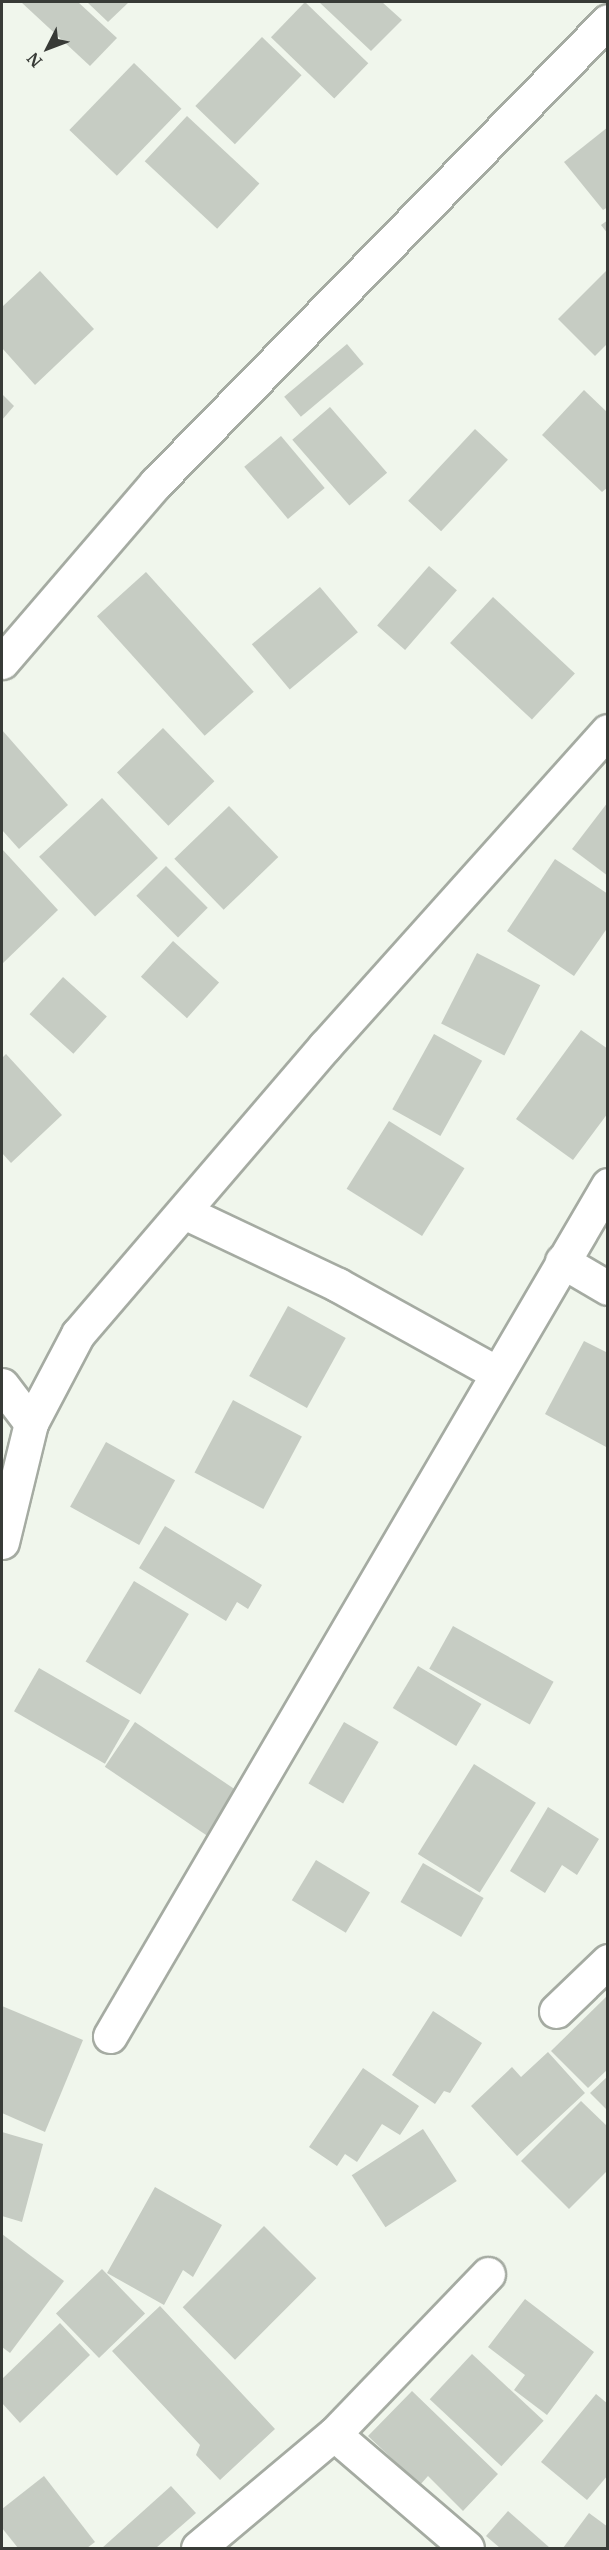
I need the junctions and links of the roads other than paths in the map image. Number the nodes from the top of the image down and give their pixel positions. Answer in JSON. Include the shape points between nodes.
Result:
{"nodes":[{"id":1,"x":608,"y":21,"type":"edge"},
{"id":2,"x":2,"y":662,"type":"edge"},
{"id":3,"x":608,"y":731,"type":"edge"},
{"id":4,"x":608,"y":1185,"type":"edge"},
{"id":5,"x":186,"y":1213,"type":"junction"},
{"id":6,"x":562,"y":1261,"type":"junction"},
{"id":7,"x":608,"y":1288,"type":"edge"},
{"id":8,"x":495,"y":1372,"type":"junction"},
{"id":9,"x":2,"y":1385,"type":"edge"},
{"id":10,"x":32,"y":1423,"type":"junction"},
{"id":11,"x":2,"y":1542,"type":"edge"},
{"id":12,"x":608,"y":1961,"type":"edge"},
{"id":13,"x":556,"y":2011,"type":"dead end"},
{"id":14,"x":110,"y":2036,"type":"dead end"},
{"id":15,"x":488,"y":2274,"type":"dead end"},
{"id":16,"x":334,"y":2434,"type":"junction"},
{"id":17,"x":198,"y":2548,"type":"edge"},
{"id":18,"x":466,"y":2548,"type":"edge"}],
"edges":[{"from":1,"to":2,"type":"street","via":[[156,483]]},
{"from":3,"to":5,"type":"street","via":[[325,1046]]},
{"from":4,"to":6,"type":"street"},
{"from":5,"to":8,"type":"street","via":[[338,1285]]},
{"from":5,"to":10,"type":"street","via":[[78,1334]]},
{"from":6,"to":7,"type":"street"},
{"from":6,"to":8,"type":"street"},
{"from":8,"to":14,"type":"street"},
{"from":9,"to":10,"type":"street"},
{"from":10,"to":11,"type":"street"},
{"from":12,"to":13,"type":"street"},
{"from":15,"to":16,"type":"street"},
{"from":16,"to":17,"type":"street"},
{"from":16,"to":18,"type":"street"}]}
